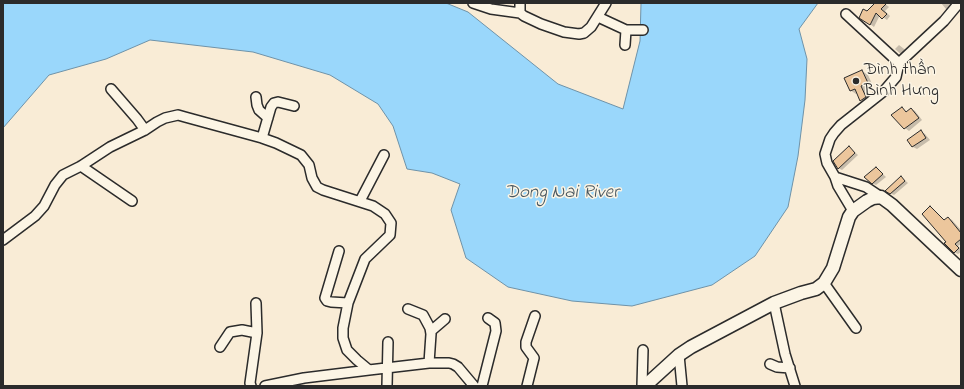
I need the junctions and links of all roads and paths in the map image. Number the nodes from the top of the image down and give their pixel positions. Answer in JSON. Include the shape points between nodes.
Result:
{"nodes":[{"id":1,"x":473,"y":3,"type":"edge"},
{"id":2,"x":520,"y":3,"type":"edge"},
{"id":3,"x":959,"y":3,"type":"edge"},
{"id":4,"x":603,"y":4,"type":"edge"},
{"id":5,"x":520,"y":13,"type":"junction"},
{"id":6,"x":846,"y":14,"type":"dead end"},
{"id":7,"x":598,"y":17,"type":"junction"},
{"id":8,"x":626,"y":30,"type":"junction"},
{"id":9,"x":643,"y":30,"type":"dead end"},
{"id":10,"x":626,"y":45,"type":"dead end"},
{"id":11,"x":899,"y":64,"type":"junction"},
{"id":12,"x":111,"y":89,"type":"dead end"},
{"id":13,"x":256,"y":97,"type":"dead end"},
{"id":14,"x":294,"y":106,"type":"dead end"},
{"id":15,"x":268,"y":118,"type":"junction"},
{"id":16,"x":145,"y":130,"type":"junction"},
{"id":17,"x":262,"y":138,"type":"junction"},
{"id":18,"x":384,"y":155,"type":"dead end"},
{"id":19,"x":80,"y":166,"type":"junction"},
{"id":20,"x":835,"y":177,"type":"junction"},
{"id":21,"x":881,"y":197,"type":"junction"},
{"id":22,"x":132,"y":201,"type":"dead end"},
{"id":23,"x":360,"y":201,"type":"junction"},
{"id":24,"x":853,"y":211,"type":"junction"},
{"id":25,"x":3,"y":240,"type":"edge"},
{"id":26,"x":338,"y":251,"type":"dead end"},
{"id":27,"x":961,"y":270,"type":"edge"},
{"id":28,"x":824,"y":283,"type":"junction"},
{"id":29,"x":256,"y":303,"type":"dead end"},
{"id":30,"x":348,"y":303,"type":"junction"},
{"id":31,"x":774,"y":303,"type":"junction"},
{"id":32,"x":408,"y":309,"type":"dead end"},
{"id":33,"x":535,"y":316,"type":"dead end"},
{"id":34,"x":488,"y":318,"type":"dead end"},
{"id":35,"x":445,"y":319,"type":"dead end"},
{"id":36,"x":856,"y":328,"type":"dead end"},
{"id":37,"x":431,"y":331,"type":"junction"},
{"id":38,"x":257,"y":333,"type":"junction"},
{"id":39,"x":388,"y":342,"type":"dead end"},
{"id":40,"x":220,"y":346,"type":"dead end"},
{"id":41,"x":643,"y":350,"type":"dead end"},
{"id":42,"x":679,"y":355,"type":"junction"},
{"id":43,"x":429,"y":363,"type":"junction"},
{"id":44,"x":770,"y":364,"type":"dead end"},
{"id":45,"x":387,"y":368,"type":"junction"},
{"id":46,"x":790,"y":368,"type":"junction"},
{"id":47,"x":369,"y":370,"type":"junction"},
{"id":48,"x":251,"y":386,"type":"edge"},
{"id":49,"x":265,"y":386,"type":"edge"},
{"id":50,"x":387,"y":386,"type":"edge"},
{"id":51,"x":474,"y":386,"type":"edge"},
{"id":52,"x":482,"y":386,"type":"edge"},
{"id":53,"x":527,"y":386,"type":"edge"},
{"id":54,"x":642,"y":386,"type":"edge"},
{"id":55,"x":645,"y":386,"type":"edge"},
{"id":56,"x":682,"y":386,"type":"edge"},
{"id":57,"x":796,"y":386,"type":"edge"}],
"edges":[{"from":1,"to":5,"type":"street","via":[[490,9]]},
{"from":2,"to":5,"type":"street"},
{"from":3,"to":11,"type":"street"},
{"from":4,"to":7,"type":"street"},
{"from":5,"to":7,"type":"street","via":[[541,24],[579,34],[587,31]]},
{"from":6,"to":11,"type":"street"},
{"from":7,"to":8,"type":"street"},
{"from":8,"to":9,"type":"street"},
{"from":8,"to":10,"type":"street"},
{"from":11,"to":20,"type":"street","via":[[896,77],[884,91],[834,133],[825,154]]},
{"from":12,"to":16,"type":"street"},
{"from":13,"to":15,"type":"street","via":[[259,110]]},
{"from":14,"to":15,"type":"street","via":[[274,103]]},
{"from":15,"to":17,"type":"street"},
{"from":16,"to":17,"type":"street","via":[[161,120],[178,115]]},
{"from":16,"to":19,"type":"street","via":[[110,147]]},
{"from":17,"to":23,"type":"street","via":[[306,160],[317,187]]},
{"from":18,"to":23,"type":"street"},
{"from":19,"to":22,"type":"street"},
{"from":19,"to":25,"type":"street","via":[[63,175],[36,216]]},
{"from":20,"to":21,"type":"street","via":[[866,186]]},
{"from":20,"to":24,"type":"street"},
{"from":21,"to":24,"type":"street","via":[[867,201]]},
{"from":21,"to":27,"type":"street"},
{"from":23,"to":30,"type":"street","via":[[381,211],[389,218],[391,228],[387,239],[365,259]]},
{"from":24,"to":28,"type":"street","via":[[834,268]]},
{"from":26,"to":30,"type":"street","via":[[325,298],[331,302]]},
{"from":28,"to":31,"type":"street","via":[[816,289]]},
{"from":28,"to":36,"type":"street"},
{"from":29,"to":38,"type":"street"},
{"from":30,"to":47,"type":"street","via":[[343,328],[344,343],[347,350]]},
{"from":31,"to":42,"type":"street"},
{"from":31,"to":46,"type":"street"},
{"from":32,"to":37,"type":"street","via":[[423,314]]},
{"from":33,"to":53,"type":"street","via":[[526,342],[528,351],[534,358]]},
{"from":34,"to":52,"type":"street","via":[[495,323],[496,332]]},
{"from":35,"to":37,"type":"street"},
{"from":37,"to":43,"type":"street"},
{"from":38,"to":40,"type":"street","via":[[242,330],[230,332]]},
{"from":38,"to":48,"type":"street"},
{"from":39,"to":45,"type":"street"},
{"from":41,"to":54,"type":"street"},
{"from":42,"to":55,"type":"street"},
{"from":42,"to":56,"type":"street"},
{"from":43,"to":45,"type":"street"},
{"from":43,"to":51,"type":"street","via":[[449,363],[458,367]]},
{"from":44,"to":46,"type":"street"},
{"from":45,"to":47,"type":"street"},
{"from":45,"to":50,"type":"street"},
{"from":46,"to":57,"type":"street"},
{"from":47,"to":49,"type":"street"}]}
